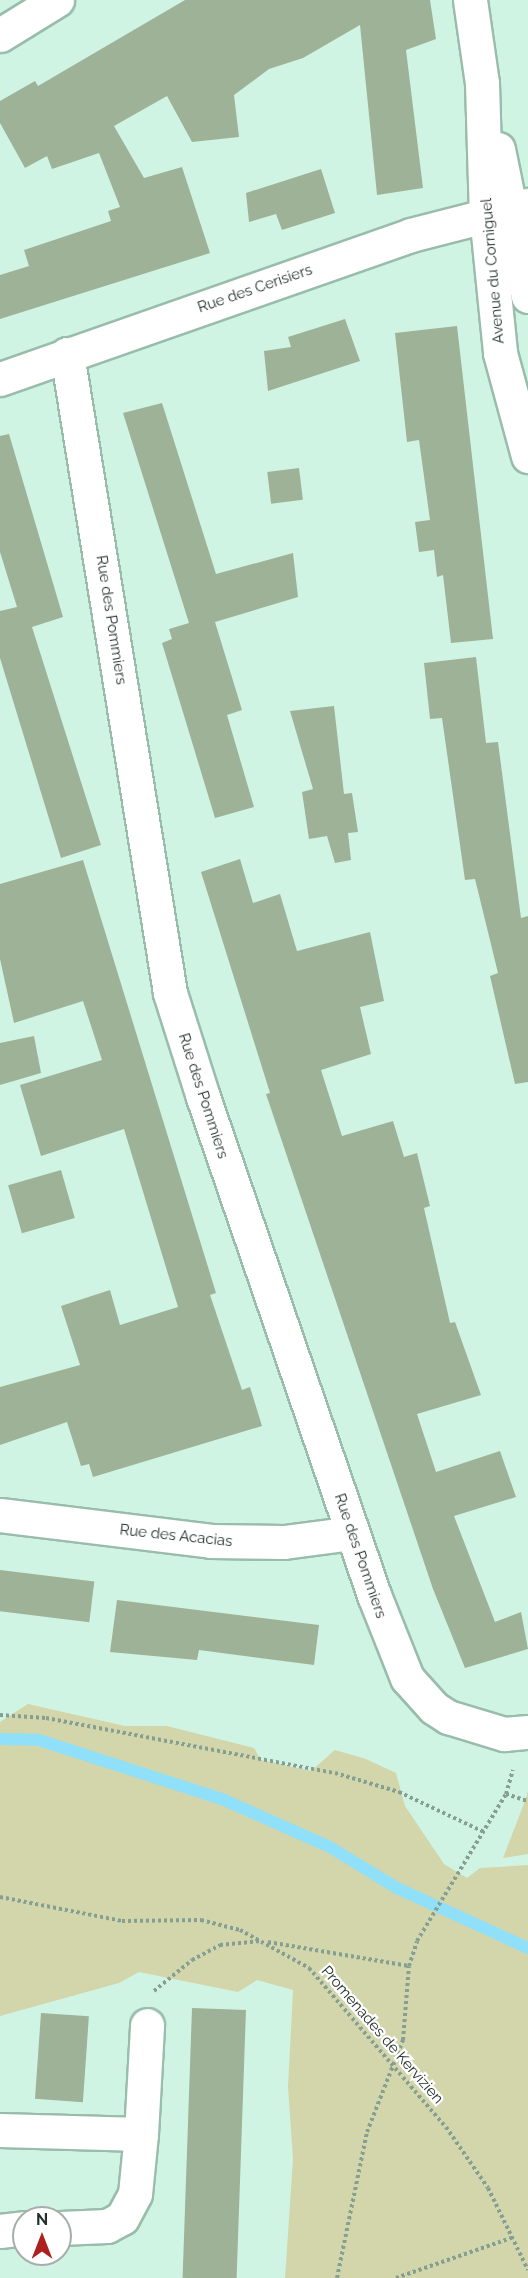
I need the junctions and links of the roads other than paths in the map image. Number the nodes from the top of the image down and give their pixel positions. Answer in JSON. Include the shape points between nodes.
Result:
{"nodes":[{"id":1,"x":57,"y":0,"type":"edge"},
{"id":2,"x":470,"y":0,"type":"edge"},
{"id":3,"x":0,"y":35,"type":"edge"},
{"id":4,"x":509,"y":209,"type":"edge"},
{"id":5,"x":528,"y":296,"type":"edge"},
{"id":6,"x":67,"y":354,"type":"junction"},
{"id":7,"x":0,"y":379,"type":"edge"},
{"id":8,"x":528,"y":456,"type":"edge"},
{"id":9,"x":0,"y":1515,"type":"edge"},
{"id":10,"x":352,"y":1533,"type":"junction"},
{"id":11,"x":522,"y":1733,"type":"edge"},
{"id":12,"x":147,"y":2025,"type":"road end"},
{"id":13,"x":0,"y":2130,"type":"edge"},
{"id":14,"x":141,"y":2134,"type":"junction"},
{"id":15,"x":72,"y":2227,"type":"edge"}],
"edges":[{"from":1,"to":3,"type":"street"},
{"from":2,"to":4,"type":"street","name":"Avenue du Corniguel","via":[[482,83]]},
{"from":4,"to":5,"type":"street","name":"Avenue du Corniguel"},
{"from":4,"to":6,"type":"street","name":"Rue des Cerisiers"},
{"from":4,"to":8,"type":"street","name":"Avenue du Corniguel","via":[[500,353]]},
{"from":6,"to":7,"type":"street","name":"Rue des Cerisiers"},
{"from":6,"to":10,"type":"street","name":"Rue des Pommiers","via":[[170,993]]},
{"from":9,"to":10,"type":"street","name":"Rue des Acacias","via":[[211,1541],[284,1542]]},
{"from":10,"to":11,"type":"street","name":"Rue des Pommiers","via":[[398,1658],[420,1695],[448,1717]]},
{"from":12,"to":14,"type":"street"},
{"from":13,"to":14,"type":"street"},
{"from":14,"to":15,"type":"street","via":[[135,2194],[122,2218],[107,2226]]}]}
